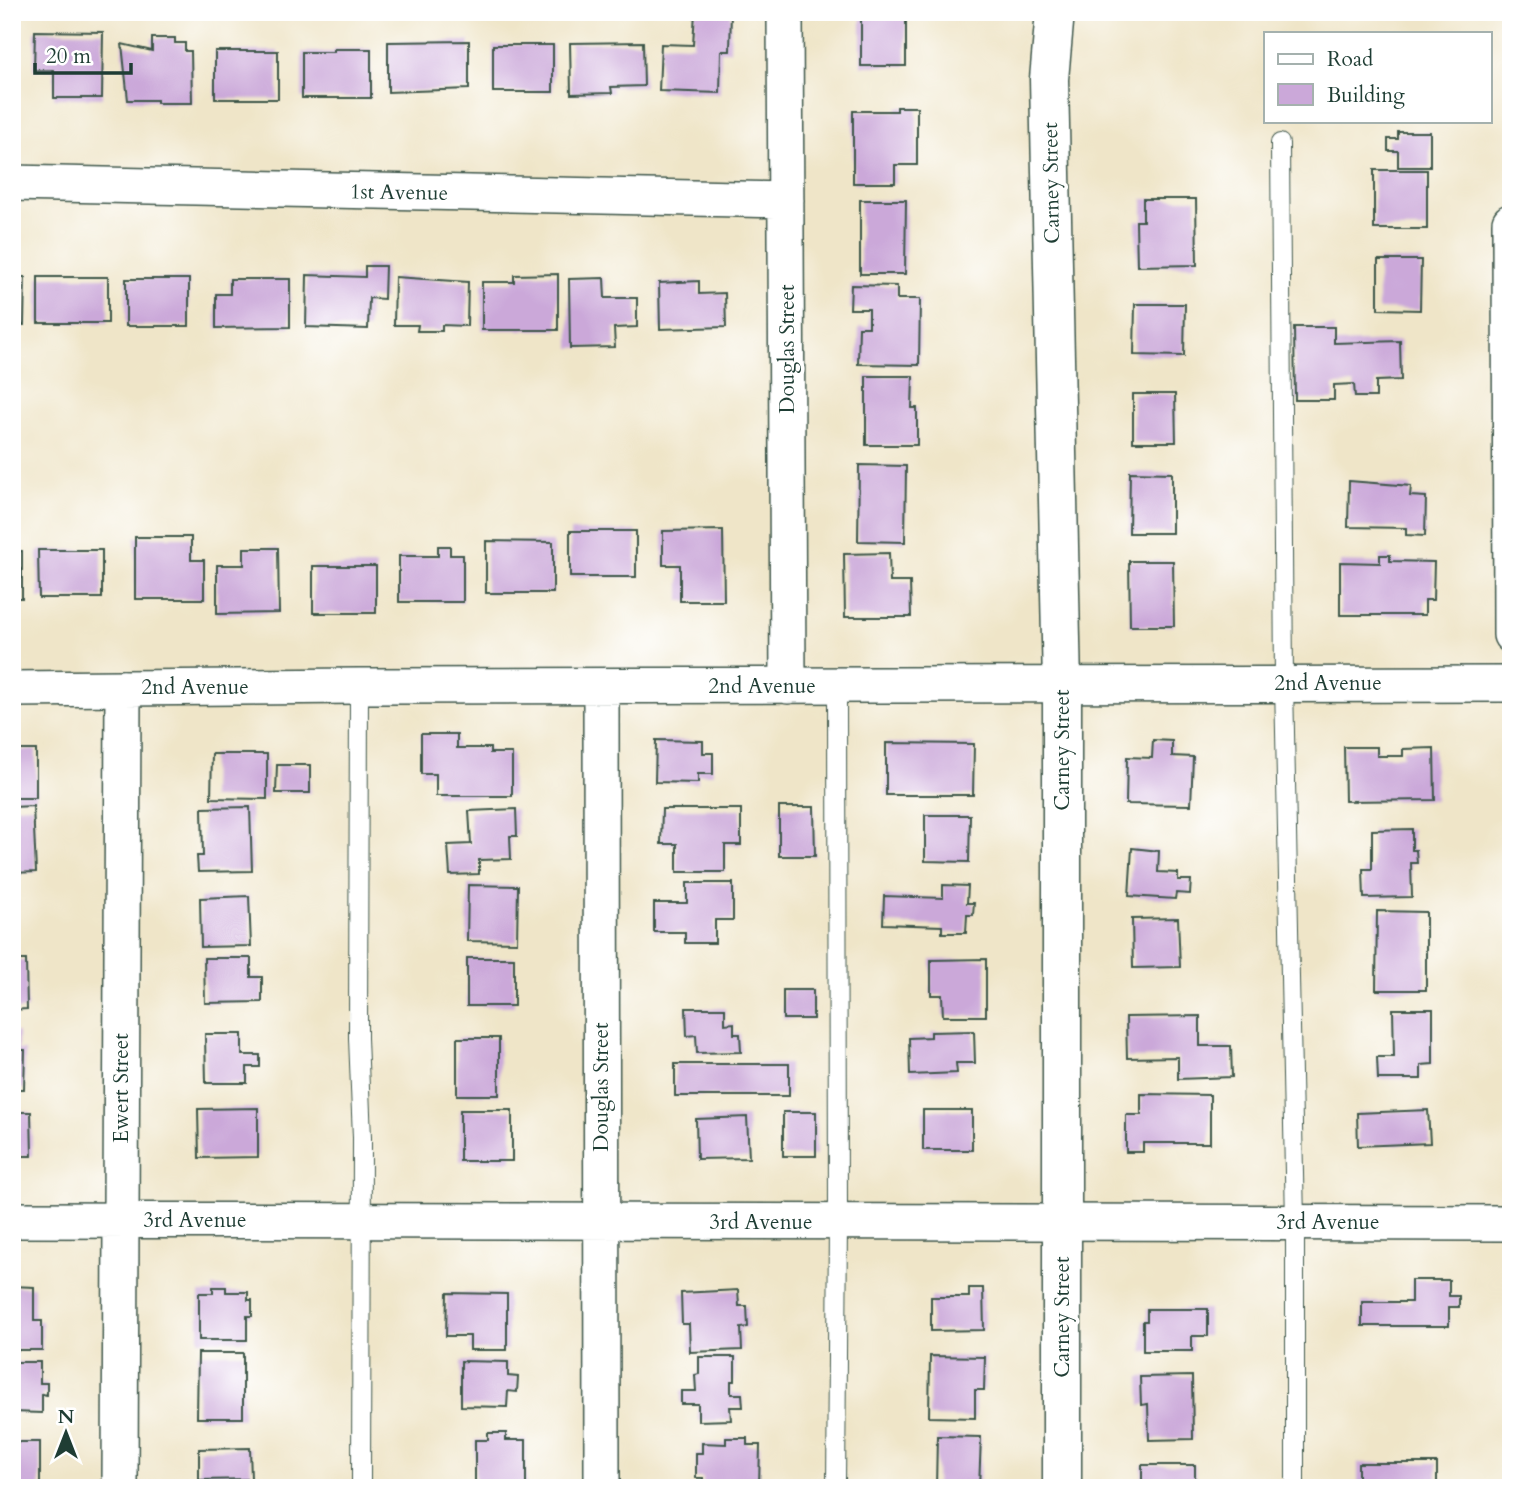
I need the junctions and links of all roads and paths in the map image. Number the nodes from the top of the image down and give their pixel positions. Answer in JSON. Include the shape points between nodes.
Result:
{"nodes":[{"id":1,"x":785,"y":12,"type":"edge"},
{"id":2,"x":1055,"y":12,"type":"edge"},
{"id":3,"x":1280,"y":143,"type":"dead end"},
{"id":4,"x":12,"y":183,"type":"edge"},
{"id":5,"x":786,"y":200,"type":"junction"},
{"id":6,"x":1510,"y":222,"type":"edge"},
{"id":7,"x":1511,"y":635,"type":"edge"},
{"id":8,"x":1284,"y":683,"type":"junction"},
{"id":9,"x":1511,"y":684,"type":"edge"},
{"id":10,"x":359,"y":686,"type":"junction"},
{"id":11,"x":601,"y":686,"type":"junction"},
{"id":12,"x":788,"y":686,"type":"junction"},
{"id":13,"x":837,"y":686,"type":"junction"},
{"id":14,"x":1062,"y":686,"type":"junction"},
{"id":15,"x":123,"y":688,"type":"junction"},
{"id":16,"x":12,"y":689,"type":"edge"},
{"id":17,"x":12,"y":1220,"type":"edge"},
{"id":18,"x":121,"y":1220,"type":"junction"},
{"id":19,"x":362,"y":1221,"type":"junction"},
{"id":20,"x":601,"y":1222,"type":"junction"},
{"id":21,"x":838,"y":1222,"type":"junction"},
{"id":22,"x":1062,"y":1222,"type":"junction"},
{"id":23,"x":1295,"y":1222,"type":"junction"},
{"id":24,"x":1511,"y":1223,"type":"edge"},
{"id":25,"x":120,"y":1488,"type":"edge"},
{"id":26,"x":361,"y":1488,"type":"edge"},
{"id":27,"x":602,"y":1488,"type":"edge"},
{"id":28,"x":836,"y":1488,"type":"edge"},
{"id":29,"x":1062,"y":1488,"type":"edge"},
{"id":30,"x":1295,"y":1488,"type":"edge"}],
"edges":[{"from":1,"to":5,"type":"street","name":"Douglas Street"},
{"from":2,"to":14,"type":"street","name":"Carney Street","via":[[1049,79]]},
{"from":3,"to":8,"type":"lane"},
{"from":4,"to":5,"type":"street","name":"1st Avenue"},
{"from":5,"to":12,"type":"street","name":"Douglas Street"},
{"from":6,"to":7,"type":"street"},
{"from":8,"to":9,"type":"street","name":"2nd Avenue"},
{"from":8,"to":14,"type":"street","name":"2nd Avenue"},
{"from":8,"to":23,"type":"lane"},
{"from":10,"to":11,"type":"street","name":"2nd Avenue"},
{"from":10,"to":15,"type":"street","name":"2nd Avenue"},
{"from":10,"to":19,"type":"lane"},
{"from":11,"to":12,"type":"street","name":"2nd Avenue"},
{"from":11,"to":20,"type":"street","name":"Douglas Street"},
{"from":12,"to":13,"type":"street","name":"2nd Avenue"},
{"from":13,"to":14,"type":"street","name":"2nd Avenue"},
{"from":13,"to":21,"type":"lane"},
{"from":14,"to":22,"type":"street","name":"Carney Street"},
{"from":15,"to":16,"type":"street","name":"2nd Avenue"},
{"from":15,"to":18,"type":"street","name":"Ewert Street"},
{"from":17,"to":18,"type":"street","name":"3rd Avenue"},
{"from":18,"to":19,"type":"street","name":"3rd Avenue"},
{"from":18,"to":25,"type":"street","name":"Ewert Street"},
{"from":19,"to":20,"type":"street","name":"3rd Avenue"},
{"from":19,"to":26,"type":"lane"},
{"from":20,"to":21,"type":"street","name":"3rd Avenue"},
{"from":20,"to":27,"type":"street","name":"Douglas Street"},
{"from":21,"to":22,"type":"street","name":"3rd Avenue"},
{"from":21,"to":28,"type":"lane"},
{"from":22,"to":23,"type":"street","name":"3rd Avenue"},
{"from":22,"to":29,"type":"street","name":"Carney Street"},
{"from":23,"to":24,"type":"street","name":"3rd Avenue"},
{"from":23,"to":30,"type":"lane"}]}
